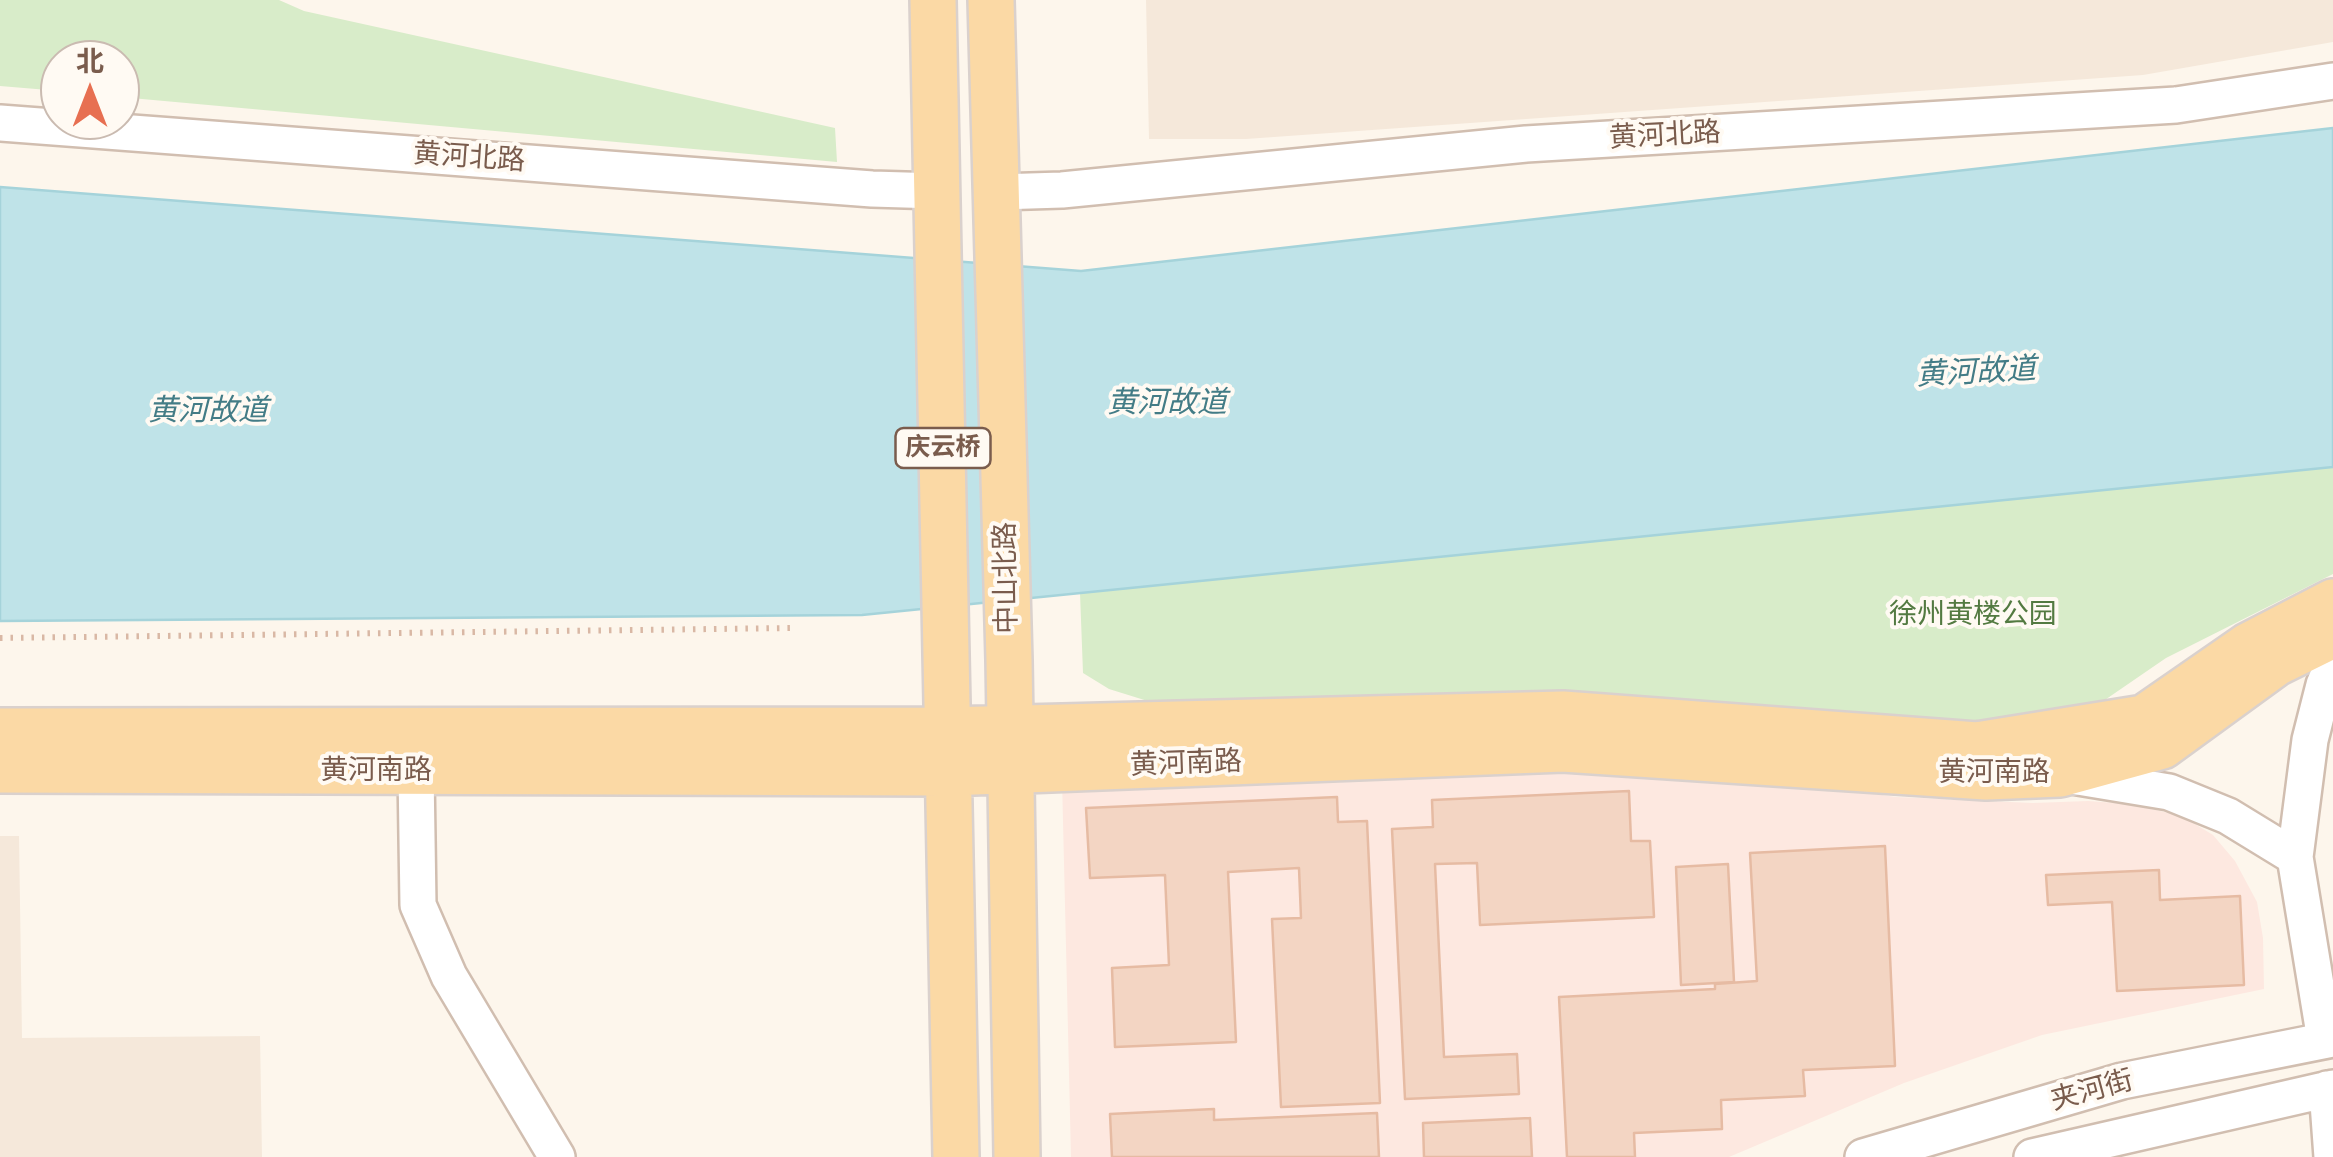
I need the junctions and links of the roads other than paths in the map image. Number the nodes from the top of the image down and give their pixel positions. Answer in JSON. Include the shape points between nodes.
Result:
{"nodes":[{"id":1,"x":933,"y":0,"type":"edge"},
{"id":2,"x":992,"y":0,"type":"edge"},
{"id":3,"x":2333,"y":81,"type":"edge"},
{"id":4,"x":0,"y":122,"type":"edge"},
{"id":5,"x":998,"y":192,"type":"junction"},
{"id":6,"x":938,"y":212,"type":"junction"},
{"id":7,"x":2333,"y":602,"type":"edge"},
{"id":8,"x":2333,"y":634,"type":"edge"},
{"id":9,"x":2333,"y":664,"type":"edge"},
{"id":10,"x":0,"y":730,"type":"edge"},
{"id":11,"x":1010,"y":750,"type":"junction"},
{"id":12,"x":948,"y":751,"type":"junction"},
{"id":13,"x":0,"y":770,"type":"edge"},
{"id":14,"x":416,"y":771,"type":"junction"},
{"id":15,"x":2060,"y":774,"type":"junction"},
{"id":16,"x":2295,"y":857,"type":"junction"},
{"id":17,"x":2329,"y":1040,"type":"edge"},
{"id":18,"x":2330,"y":1088,"type":"edge"},
{"id":19,"x":557,"y":1157,"type":"edge"},
{"id":20,"x":956,"y":1157,"type":"edge"},
{"id":21,"x":1017,"y":1157,"type":"edge"},
{"id":22,"x":1863,"y":1157,"type":"edge"},
{"id":23,"x":2032,"y":1157,"type":"edge"},
{"id":24,"x":2332,"y":1157,"type":"edge"}],
"edges":[{"from":1,"to":6,"type":"main road"},
{"from":2,"to":5,"type":"main road","name":"中山北路"},
{"from":3,"to":5,"type":"street","name":"黄河北路","via":[[2176,105],[1526,144]]},
{"from":4,"to":6,"type":"street","name":"黄河北路","via":[[872,189]]},
{"from":5,"to":11,"type":"main road","name":"中山北路","number":"庆云桥"},
{"from":6,"to":12,"type":"main road","number":"庆云桥"},
{"from":7,"to":11,"type":"main road","name":"黄河南路","via":[[2248,646],[2144,718],[1976,745],[1563,714]]},
{"from":8,"to":15,"type":"main road","name":"黄河南路","via":[[2276,664],[2162,746]]},
{"from":9,"to":16,"type":"street","via":[[2310,740]]},
{"from":10,"to":12,"type":"main road","name":"黄河南路"},
{"from":11,"to":12,"type":"main road","name":"黄河南路"},
{"from":11,"to":15,"type":"main road","name":"黄河南路","via":[[1564,749],[1986,777]]},
{"from":11,"to":21,"type":"main road","name":"中山北路"},
{"from":12,"to":14,"type":"main road","name":"黄河南路"},
{"from":12,"to":20,"type":"main road"},
{"from":13,"to":14,"type":"main road","name":"黄河南路"},
{"from":14,"to":19,"type":"street","via":[[418,905],[449,976]]},
{"from":15,"to":16,"type":"street","via":[[2169,792],[2228,816]]},
{"from":16,"to":17,"type":"street"},
{"from":17,"to":22,"type":"street","name":"夹河街","via":[[2122,1082]]},
{"from":18,"to":23,"type":"street","name":"夹河街"},
{"from":18,"to":24,"type":"street"}]}
